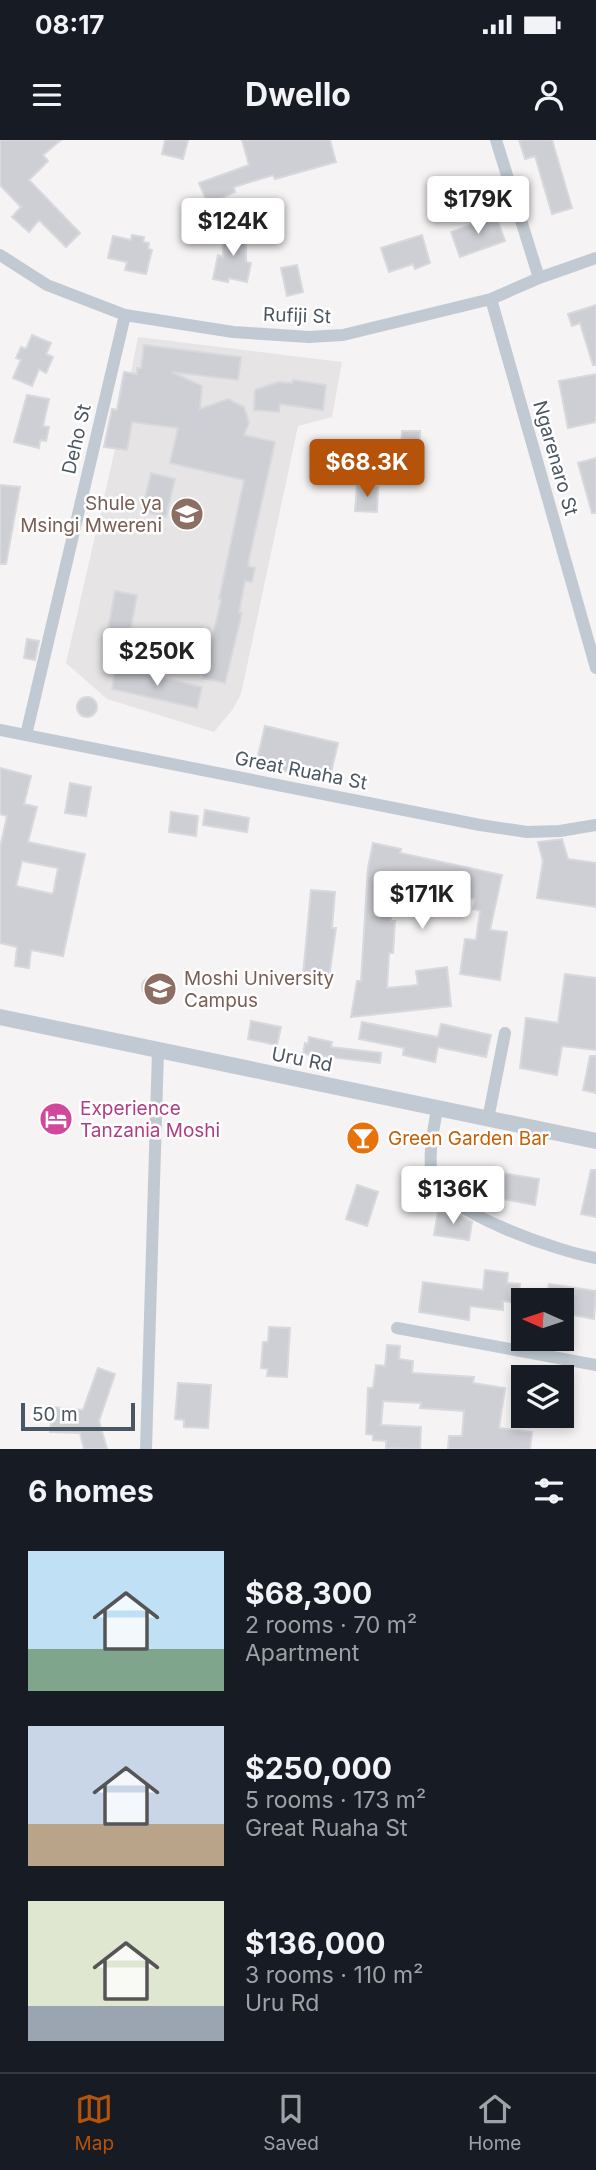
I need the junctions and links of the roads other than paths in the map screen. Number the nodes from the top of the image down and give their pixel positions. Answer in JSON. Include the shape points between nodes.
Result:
{"nodes":[{"id":1,"x":496,"y":140,"type":"edge"},
{"id":2,"x":0,"y":255,"type":"edge"},
{"id":3,"x":596,"y":258,"type":"edge"},
{"id":4,"x":539,"y":278,"type":"junction"},
{"id":5,"x":491,"y":299,"type":"junction"},
{"id":6,"x":125,"y":315,"type":"junction"},
{"id":7,"x":596,"y":668,"type":"edge"},
{"id":8,"x":0,"y":730,"type":"edge"},
{"id":9,"x":26,"y":735,"type":"junction"},
{"id":10,"x":596,"y":825,"type":"edge"},
{"id":11,"x":0,"y":1017,"type":"edge"},
{"id":12,"x":505,"y":1033,"type":"dead end"},
{"id":13,"x":158,"y":1051,"type":"junction"},
{"id":14,"x":437,"y":1108,"type":"junction"},
{"id":15,"x":488,"y":1119,"type":"junction"},
{"id":16,"x":596,"y":1141,"type":"edge"},
{"id":17,"x":596,"y":1258,"type":"edge"},
{"id":18,"x":397,"y":1328,"type":"dead end"},
{"id":19,"x":596,"y":1366,"type":"edge"},
{"id":20,"x":146,"y":1449,"type":"edge"}],
"edges":[{"from":1,"to":4,"type":"street"},
{"from":2,"to":6,"type":"street","name":"Rufiji St","via":[[47,285]]},
{"from":3,"to":4,"type":"street","name":"Rufiji St"},
{"from":4,"to":5,"type":"street","name":"Rufiji St"},
{"from":5,"to":6,"type":"street","name":"Rufiji St","via":[[321,337],[233,332]]},
{"from":5,"to":7,"type":"street","name":"Ngarenaro St"},
{"from":6,"to":9,"type":"street","name":"Deho St"},
{"from":8,"to":9,"type":"street","name":"Great Ruaha St"},
{"from":9,"to":10,"type":"street","name":"Great Ruaha St","via":[[480,825],[527,832]]},
{"from":11,"to":13,"type":"street","name":"Uru Rd"},
{"from":12,"to":15,"type":"street"},
{"from":13,"to":14,"type":"street","name":"Uru Rd"},
{"from":13,"to":20,"type":"street"},
{"from":14,"to":15,"type":"street","name":"Uru Rd"},
{"from":14,"to":17,"type":"street","via":[[432,1168],[442,1194],[472,1213],[552,1248]]},
{"from":15,"to":16,"type":"street","name":"Uru Rd"},
{"from":18,"to":19,"type":"street"}]}
